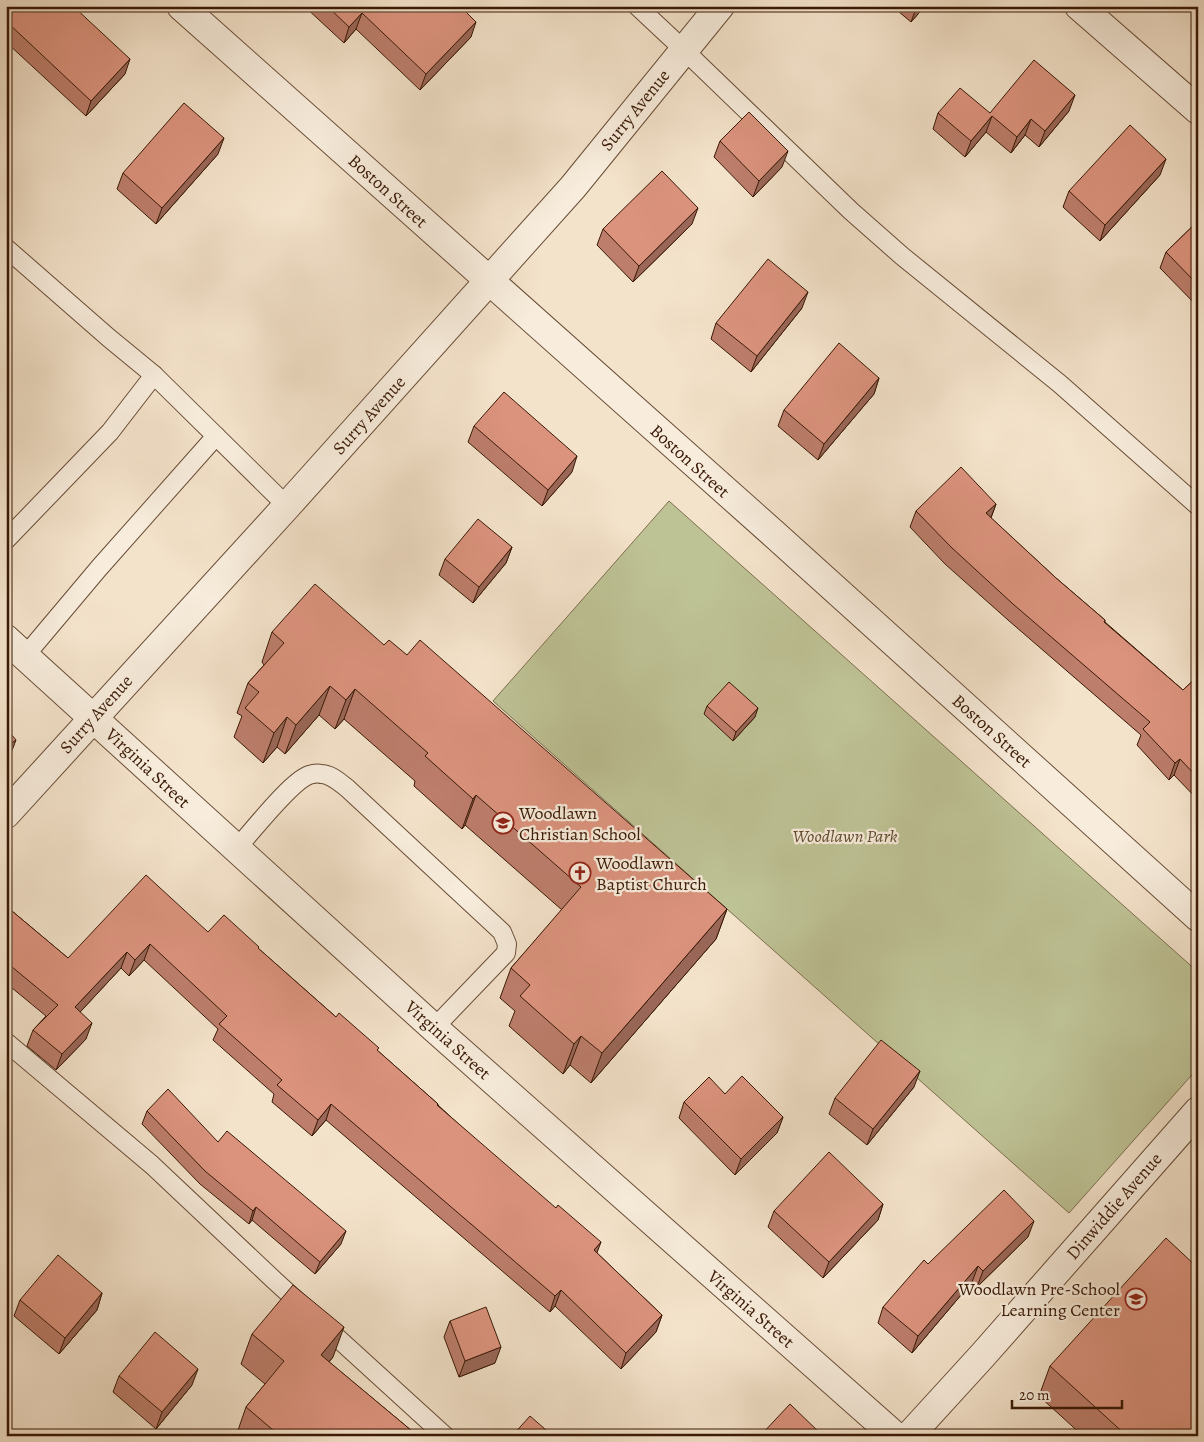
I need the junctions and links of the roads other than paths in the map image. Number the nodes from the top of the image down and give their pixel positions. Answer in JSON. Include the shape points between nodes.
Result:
{"nodes":[{"id":1,"x":181,"y":6,"type":"edge"},
{"id":2,"x":637,"y":6,"type":"edge"},
{"id":3,"x":720,"y":6,"type":"edge"},
{"id":4,"x":1079,"y":6,"type":"edge"},
{"id":5,"x":684,"y":50,"type":"junction"},
{"id":6,"x":1198,"y":110,"type":"edge"},
{"id":7,"x":6,"y":248,"type":"edge"},
{"id":8,"x":489,"y":281,"type":"junction"},
{"id":9,"x":154,"y":375,"type":"junction"},
{"id":10,"x":216,"y":436,"type":"junction"},
{"id":11,"x":287,"y":506,"type":"junction"},
{"id":12,"x":1198,"y":506,"type":"edge"},
{"id":13,"x":6,"y":540,"type":"edge"},
{"id":14,"x":16,"y":648,"type":"edge"},
{"id":15,"x":93,"y":717,"type":"junction"},
{"id":16,"x":6,"y":814,"type":"edge"},
{"id":17,"x":236,"y":849,"type":"junction"},
{"id":18,"x":1198,"y":917,"type":"edge"},
{"id":19,"x":434,"y":1028,"type":"junction"},
{"id":20,"x":6,"y":1042,"type":"edge"},
{"id":21,"x":1198,"y":1111,"type":"edge"},
{"id":22,"x":446,"y":1436,"type":"edge"},
{"id":23,"x":895,"y":1436,"type":"edge"},
{"id":24,"x":910,"y":1436,"type":"edge"}],
"edges":[{"from":1,"to":8,"type":"street","name":"Boston Street"},
{"from":2,"to":5,"type":"lane"},
{"from":3,"to":5,"type":"street","name":"Surry Avenue"},
{"from":4,"to":6,"type":"street"},
{"from":5,"to":8,"type":"street","name":"Surry Avenue","via":[[573,187]]},
{"from":5,"to":12,"type":"lane","via":[[851,211],[1060,384]]},
{"from":7,"to":9,"type":"lane"},
{"from":8,"to":11,"type":"street","name":"Surry Avenue"},
{"from":8,"to":18,"type":"street","name":"Boston Street"},
{"from":9,"to":10,"type":"lane"},
{"from":9,"to":13,"type":"lane","via":[[110,432]]},
{"from":10,"to":11,"type":"lane"},
{"from":10,"to":14,"type":"lane","via":[[99,568]]},
{"from":11,"to":15,"type":"street","name":"Surry Avenue"},
{"from":14,"to":15,"type":"street","name":"Virginia Street"},
{"from":15,"to":16,"type":"street","name":"Surry Avenue"},
{"from":15,"to":17,"type":"street","name":"Virginia Street"},
{"from":17,"to":19,"type":"street","name":"Virginia Street"},
{"from":17,"to":19,"type":"lane","via":[[279,801],[308,775],[331,776],[347,788],[502,932],[507,944],[506,953]]},
{"from":19,"to":23,"type":"street","name":"Virginia Street"},
{"from":20,"to":22,"type":"lane","via":[[152,1165],[274,1281]]},
{"from":21,"to":24,"type":"street","name":"Dinwiddie Avenue"}]}
